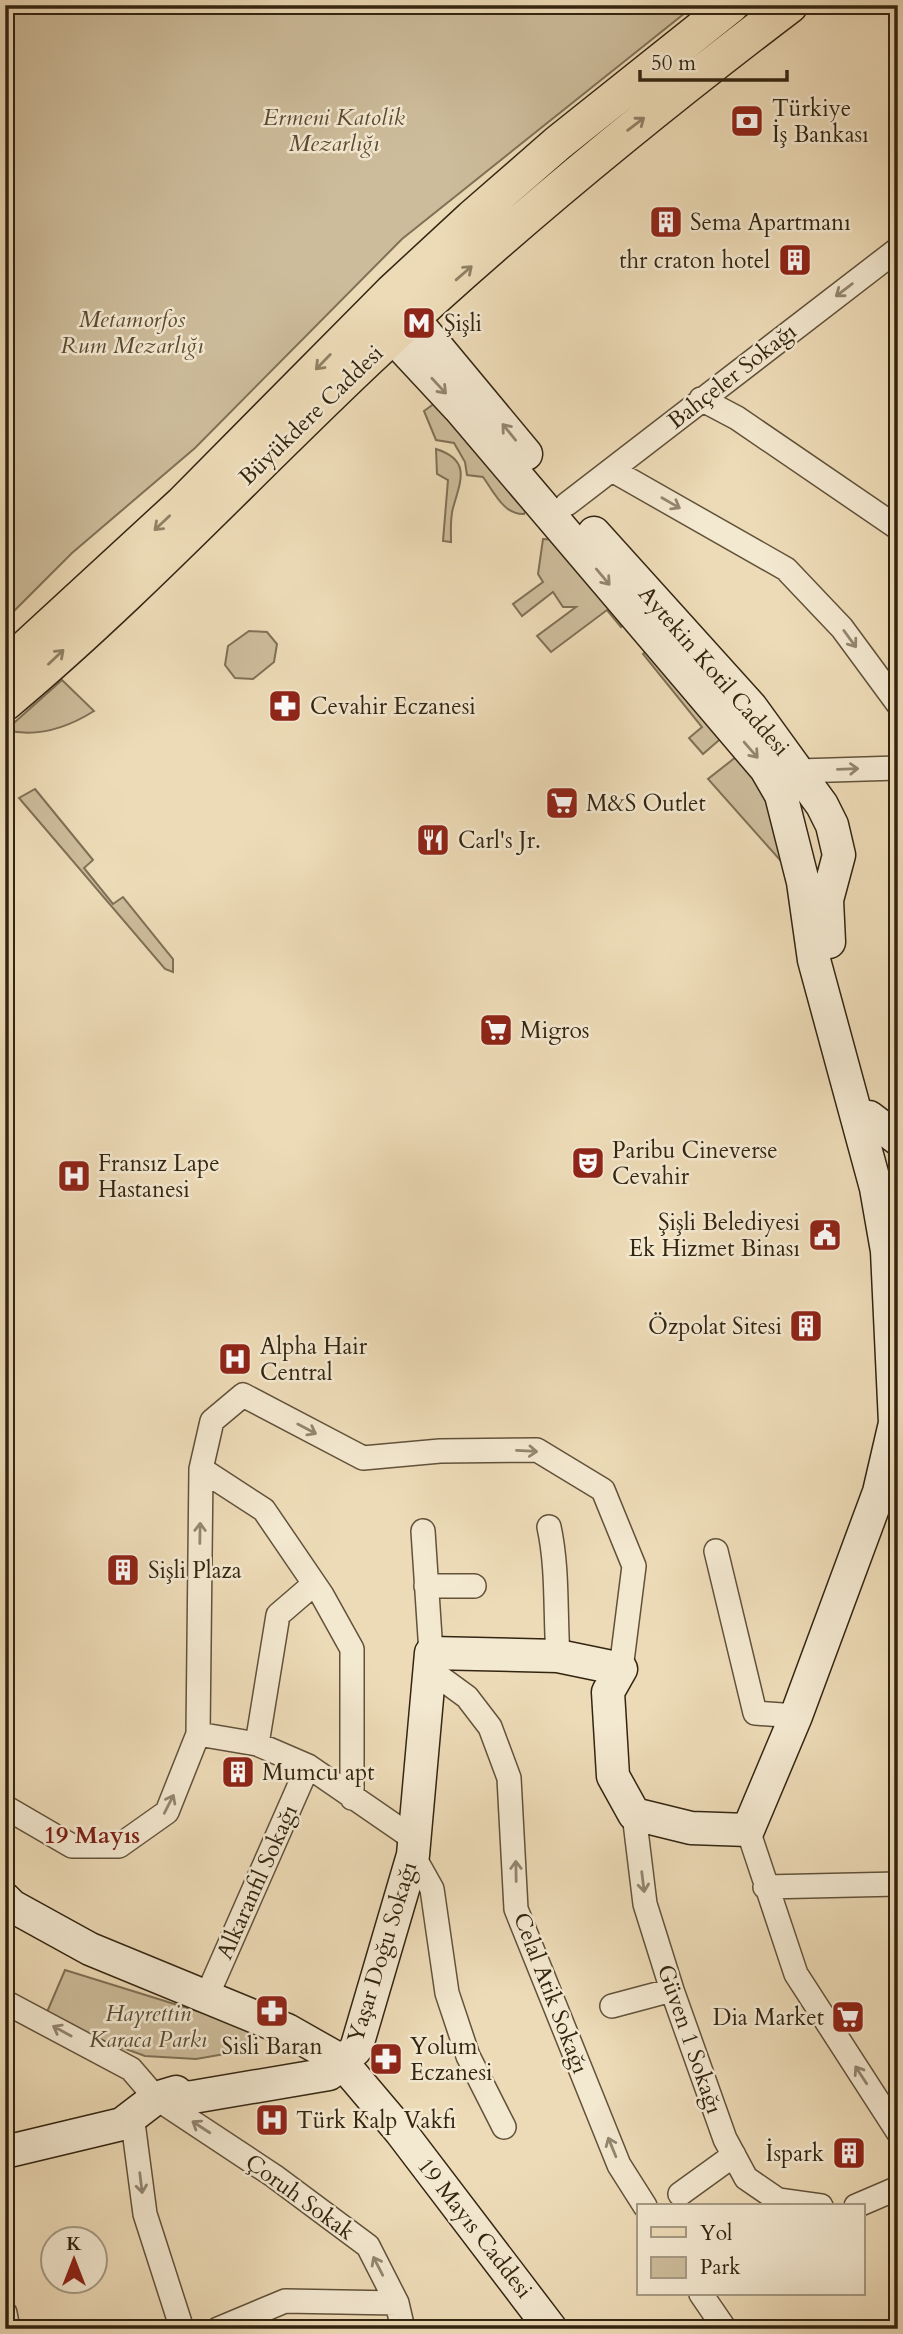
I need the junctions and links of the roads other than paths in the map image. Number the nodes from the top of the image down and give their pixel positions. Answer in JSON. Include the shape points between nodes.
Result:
{"nodes":[{"id":1,"x":731,"y":5,"type":"edge"},
{"id":2,"x":790,"y":5,"type":"edge"},
{"id":3,"x":898,"y":249,"type":"edge"},
{"id":4,"x":392,"y":315,"type":"junction"},
{"id":5,"x":725,"y":380,"type":"junction"},
{"id":6,"x":701,"y":399,"type":"junction"},
{"id":7,"x":737,"y":418,"type":"junction"},
{"id":8,"x":612,"y":470,"type":"junction"},
{"id":9,"x":567,"y":504,"type":"junction"},
{"id":10,"x":897,"y":527,"type":"edge"},
{"id":11,"x":5,"y":667,"type":"edge"},
{"id":12,"x":5,"y":703,"type":"edge"},
{"id":13,"x":898,"y":704,"type":"edge"},
{"id":14,"x":898,"y":768,"type":"edge"},
{"id":15,"x":799,"y":771,"type":"junction"},
{"id":16,"x":832,"y":825,"type":"junction"},
{"id":17,"x":796,"y":853,"type":"junction"},
{"id":18,"x":816,"y":902,"type":"junction"},
{"id":19,"x":889,"y":1176,"type":"edge"},
{"id":20,"x":201,"y":1469,"type":"junction"},
{"id":21,"x":549,"y":1527,"type":"dead end"},
{"id":22,"x":423,"y":1531,"type":"dead end"},
{"id":23,"x":716,"y":1551,"type":"dead end"},
{"id":24,"x":314,"y":1584,"type":"junction"},
{"id":25,"x":426,"y":1586,"type":"junction"},
{"id":26,"x":474,"y":1586,"type":"dead end"},
{"id":27,"x":558,"y":1656,"type":"junction"},
{"id":28,"x":430,"y":1662,"type":"junction"},
{"id":29,"x":621,"y":1668,"type":"junction"},
{"id":30,"x":796,"y":1716,"type":"junction"},
{"id":31,"x":198,"y":1734,"type":"junction"},
{"id":32,"x":257,"y":1744,"type":"junction"},
{"id":33,"x":307,"y":1766,"type":"junction"},
{"id":34,"x":352,"y":1798,"type":"junction"},
{"id":35,"x":5,"y":1807,"type":"edge"},
{"id":36,"x":634,"y":1814,"type":"junction"},
{"id":37,"x":748,"y":1830,"type":"junction"},
{"id":38,"x":413,"y":1847,"type":"junction"},
{"id":39,"x":898,"y":1884,"type":"edge"},
{"id":40,"x":765,"y":1887,"type":"junction"},
{"id":41,"x":5,"y":1899,"type":"edge"},
{"id":42,"x":672,"y":1990,"type":"junction"},
{"id":43,"x":206,"y":1998,"type":"junction"},
{"id":44,"x":5,"y":2002,"type":"edge"},
{"id":45,"x":612,"y":2006,"type":"dead end"},
{"id":46,"x":340,"y":2060,"type":"junction"},
{"id":47,"x":144,"y":2107,"type":"junction"},
{"id":48,"x":504,"y":2127,"type":"dead end"},
{"id":49,"x":898,"y":2132,"type":"edge"},
{"id":50,"x":5,"y":2142,"type":"edge"},
{"id":51,"x":5,"y":2152,"type":"edge"},
{"id":52,"x":734,"y":2155,"type":"junction"},
{"id":53,"x":898,"y":2188,"type":"edge"},
{"id":54,"x":680,"y":2194,"type":"dead end"},
{"id":55,"x":644,"y":2204,"type":"edge"},
{"id":56,"x":807,"y":2204,"type":"edge"},
{"id":57,"x":861,"y":2204,"type":"edge"},
{"id":58,"x":702,"y":2296,"type":"edge"},
{"id":59,"x":397,"y":2302,"type":"junction"},
{"id":60,"x":5,"y":2313,"type":"edge"},
{"id":61,"x":8,"y":2329,"type":"edge"},
{"id":62,"x":182,"y":2329,"type":"edge"},
{"id":63,"x":218,"y":2329,"type":"edge"},
{"id":64,"x":403,"y":2329,"type":"edge"},
{"id":65,"x":551,"y":2329,"type":"edge"},
{"id":66,"x":724,"y":2329,"type":"edge"}],
"edges":[{"from":1,"to":4,"type":"main road","name":"Büyükdere Caddesi","via":[[558,144]]},
{"from":4,"to":2,"type":"main road","name":"Büyükdere Caddesi","one_way":true},
{"from":3,"to":5,"type":"street","name":"Bahçeler Sokağı","one_way":true},
{"from":9,"to":4,"type":"main road","name":"Aytekin Kotil Caddesi","one_way":true},
{"from":4,"to":11,"type":"main road","name":"Büyükdere Caddesi","one_way":true},
{"from":12,"to":4,"type":"main road","name":"Büyükdere Caddesi","one_way":true,"via":[[188,535]]},
{"from":4,"to":17,"type":"main road","name":"Aytekin Kotil Caddesi","one_way":true,"via":[[459,408],[766,769],[781,795]]},
{"from":5,"to":6,"type":"street","name":"Bahçeler Sokağı"},
{"from":5,"to":7,"type":"street"},
{"from":6,"to":7,"type":"street"},
{"from":6,"to":8,"type":"street","name":"Bahçeler Sokağı"},
{"from":7,"to":10,"type":"street"},
{"from":8,"to":9,"type":"street","name":"Bahçeler Sokağı"},
{"from":8,"to":13,"type":"street","one_way":true,"via":[[786,569],[842,628]]},
{"from":9,"to":15,"type":"main road","name":"Aytekin Kotil Caddesi","via":[[751,707]]},
{"from":15,"to":14,"type":"street","one_way":true},
{"from":15,"to":16,"type":"main road","name":"Aytekin Kotil Caddesi"},
{"from":16,"to":17,"type":"main road","via":[[823,847]]},
{"from":16,"to":18,"type":"main road","name":"Aytekin Kotil Caddesi","via":[[839,855]]},
{"from":17,"to":18,"type":"main road","name":"Aytekin Kotil Caddesi"},
{"from":18,"to":19,"type":"main road","name":"Aytekin Kotil Caddesi","via":[[846,1032]]},
{"from":18,"to":19,"type":"main road","name":"Aytekin Kotil Caddesi","via":[[814,960]]},
{"from":19,"to":30,"type":"main road","name":"Aytekin Kotil Caddesi","via":[[887,1251],[895,1423],[879,1492]]},
{"from":20,"to":24,"type":"street","via":[[264,1510]]},
{"from":20,"to":29,"type":"street","one_way":true,"via":[[212,1421],[243,1395],[363,1458],[537,1450],[603,1490],[635,1566]]},
{"from":31,"to":20,"type":"street","one_way":true},
{"from":21,"to":27,"type":"street","via":[[555,1556]]},
{"from":22,"to":25,"type":"street"},
{"from":23,"to":30,"type":"street","via":[[755,1713]]},
{"from":24,"to":32,"type":"street","via":[[278,1615]]},
{"from":24,"to":34,"type":"street","via":[[352,1649]]},
{"from":25,"to":26,"type":"street"},
{"from":25,"to":28,"type":"street"},
{"from":27,"to":28,"type":"main road"},
{"from":27,"to":29,"type":"main road"},
{"from":28,"to":38,"type":"main road","name":"Yaşar Doğu Sokağı"},
{"from":55,"to":28,"type":"street","name":"Celal Atik Sokağı","one_way":true,"via":[[619,2165],[516,1909],[509,1778],[491,1727],[467,1696]]},
{"from":29,"to":36,"type":"main road","name":"Güven 1 Sokağı","via":[[608,1692],[613,1776]]},
{"from":30,"to":37,"type":"main road","name":"Aytekin Kotil Caddesi"},
{"from":31,"to":32,"type":"street","name":"Yaşar Doğu Sokağı"},
{"from":35,"to":31,"type":"street","one_way":true,"via":[[72,1846],[119,1846],[167,1812]]},
{"from":32,"to":33,"type":"street","name":"Yaşar Doğu Sokağı"},
{"from":33,"to":34,"type":"street","name":"Yaşar Doğu Sokağı"},
{"from":33,"to":43,"type":"street","name":"Alkaranfil Sokağı"},
{"from":34,"to":38,"type":"street","name":"Yaşar Doğu Sokağı"},
{"from":36,"to":37,"type":"main road","via":[[691,1828]]},
{"from":36,"to":42,"type":"street","name":"Güven 1 Sokağı","one_way":true,"via":[[645,1904]]},
{"from":37,"to":40,"type":"street"},
{"from":38,"to":46,"type":"main road","name":"Yaşar Doğu Sokağı","via":[[356,2049]]},
{"from":38,"to":48,"type":"street","via":[[432,1889],[447,1993],[468,2056]]},
{"from":39,"to":40,"type":"street"},
{"from":49,"to":40,"type":"street","one_way":true,"via":[[796,1975]]},
{"from":41,"to":43,"type":"main road","name":"19 Mayıs Caddesi","via":[[90,1949]]},
{"from":42,"to":45,"type":"street"},
{"from":42,"to":52,"type":"street","name":"Güven 1 Sokağı"},
{"from":43,"to":46,"type":"main road","name":"19 Mayıs Caddesi","via":[[287,2030]]},
{"from":47,"to":44,"type":"street","name":"Çoruh Sokak","one_way":true,"via":[[131,2069]]},
{"from":46,"to":47,"type":"main road","via":[[318,2056],[288,2067],[194,2086]]},
{"from":46,"to":65,"type":"main road","name":"19 Mayıs Caddesi","via":[[401,2132]]},
{"from":47,"to":50,"type":"main road"},
{"from":47,"to":51,"type":"main road","via":[[122,2124]]},
{"from":59,"to":47,"type":"street","name":"Çoruh Sokak","one_way":true,"via":[[368,2246],[274,2176]]},
{"from":47,"to":62,"type":"street","one_way":true,"via":[[145,2214]]},
{"from":52,"to":54,"type":"street"},
{"from":52,"to":56,"type":"street","name":"Güven 1 Sokağı","via":[[746,2178],[778,2200]]},
{"from":53,"to":57,"type":"street"},
{"from":58,"to":66,"type":"street"},
{"from":59,"to":63,"type":"street","via":[[285,2301]]},
{"from":59,"to":64,"type":"street","name":"Çoruh Sokak"},
{"from":60,"to":61,"type":"street"}]}
